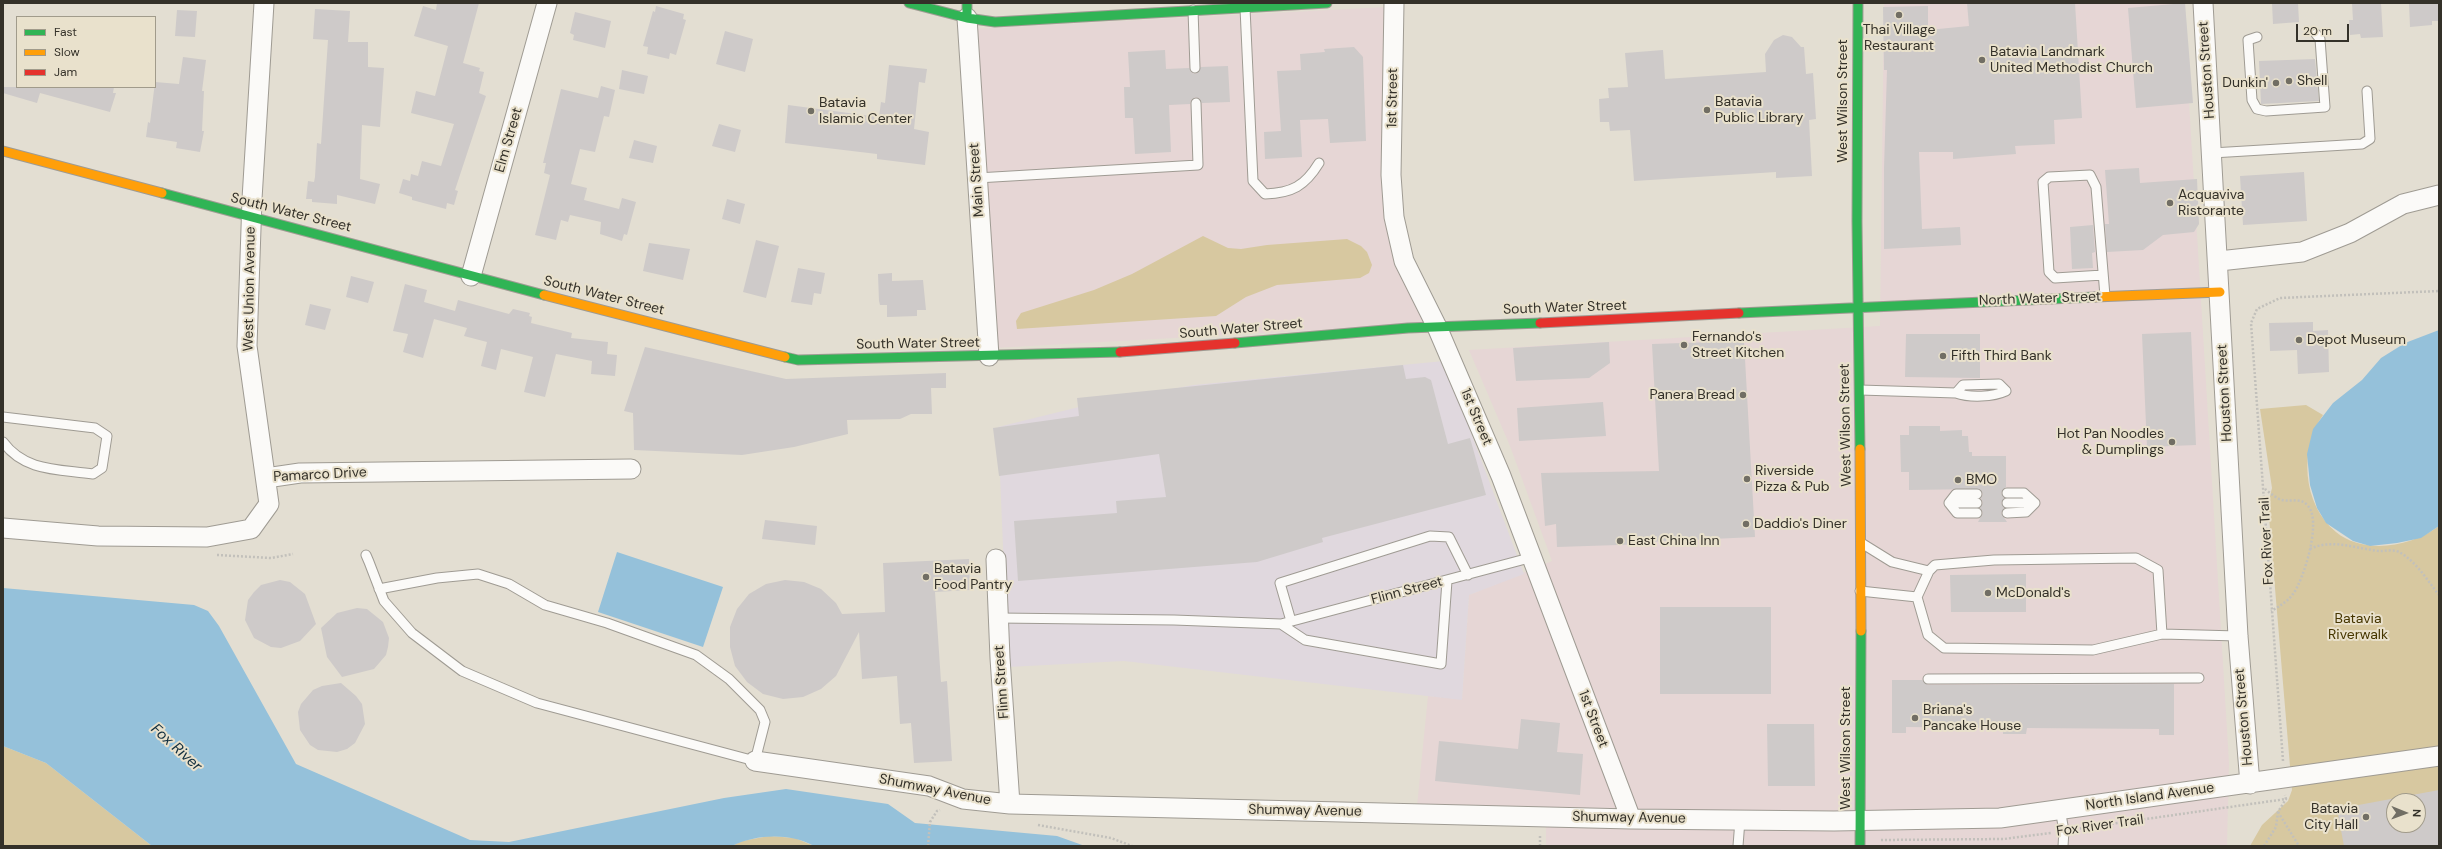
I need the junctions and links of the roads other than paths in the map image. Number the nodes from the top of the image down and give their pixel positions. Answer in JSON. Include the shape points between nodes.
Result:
{"nodes":[{"id":1,"x":264,"y":3,"type":"edge"},
{"id":2,"x":547,"y":3,"type":"edge"},
{"id":3,"x":909,"y":3,"type":"edge"},
{"id":4,"x":1327,"y":3,"type":"edge"},
{"id":5,"x":1394,"y":3,"type":"edge"},
{"id":6,"x":1858,"y":3,"type":"edge"},
{"id":7,"x":2203,"y":3,"type":"edge"},
{"id":8,"x":1301,"y":4,"type":"edge"},
{"id":9,"x":1245,"y":8,"type":"junction"},
{"id":10,"x":1193,"y":10,"type":"junction"},
{"id":11,"x":967,"y":11,"type":"edge"},
{"id":12,"x":2316,"y":34,"type":"dead end"},
{"id":13,"x":2257,"y":38,"type":"dead end"},
{"id":14,"x":1195,"y":68,"type":"dead end"},
{"id":15,"x":2366,"y":91,"type":"dead end"},
{"id":16,"x":1196,"y":104,"type":"dead end"},
{"id":17,"x":3,"y":151,"type":"edge"},
{"id":18,"x":2212,"y":153,"type":"junction"},
{"id":19,"x":1319,"y":163,"type":"dead end"},
{"id":20,"x":977,"y":178,"type":"junction"},
{"id":21,"x":2439,"y":195,"type":"edge"},
{"id":22,"x":251,"y":218,"type":"junction"},
{"id":23,"x":2219,"y":261,"type":"junction"},
{"id":24,"x":2103,"y":275,"type":"junction"},
{"id":25,"x":471,"y":276,"type":"junction"},
{"id":26,"x":2220,"y":292,"type":"junction"},
{"id":27,"x":2105,"y":296,"type":"junction"},
{"id":28,"x":1859,"y":306,"type":"junction"},
{"id":29,"x":1437,"y":326,"type":"junction"},
{"id":30,"x":989,"y":356,"type":"junction"},
{"id":31,"x":1860,"y":390,"type":"junction"},
{"id":32,"x":2006,"y":391,"type":"dead end"},
{"id":33,"x":3,"y":417,"type":"edge"},
{"id":34,"x":3,"y":442,"type":"edge"},
{"id":35,"x":632,"y":469,"type":"dead end"},
{"id":36,"x":266,"y":478,"type":"junction"},
{"id":37,"x":1977,"y":498,"type":"dead end"},
{"id":38,"x":2007,"y":498,"type":"dead end"},
{"id":39,"x":2025,"y":503,"type":"junction"},
{"id":40,"x":1978,"y":513,"type":"dead end"},
{"id":41,"x":2007,"y":513,"type":"dead end"},
{"id":42,"x":3,"y":528,"type":"edge"},
{"id":43,"x":1861,"y":543,"type":"junction"},
{"id":44,"x":366,"y":555,"type":"dead end"},
{"id":45,"x":1533,"y":557,"type":"junction"},
{"id":46,"x":996,"y":559,"type":"dead end"},
{"id":47,"x":1929,"y":571,"type":"junction"},
{"id":48,"x":1468,"y":575,"type":"junction"},
{"id":49,"x":1447,"y":581,"type":"junction"},
{"id":50,"x":379,"y":589,"type":"junction"},
{"id":51,"x":1860,"y":591,"type":"junction"},
{"id":52,"x":1917,"y":597,"type":"junction"},
{"id":53,"x":998,"y":618,"type":"junction"},
{"id":54,"x":1291,"y":621,"type":"junction"},
{"id":55,"x":1281,"y":624,"type":"junction"},
{"id":56,"x":2162,"y":634,"type":"junction"},
{"id":57,"x":2238,"y":636,"type":"junction"},
{"id":58,"x":2199,"y":678,"type":"dead end"},
{"id":59,"x":1928,"y":679,"type":"dead end"},
{"id":60,"x":2439,"y":756,"type":"edge"},
{"id":61,"x":755,"y":761,"type":"junction"},
{"id":62,"x":2250,"y":784,"type":"junction"},
{"id":63,"x":1010,"y":804,"type":"junction"},
{"id":64,"x":2060,"y":809,"type":"junction"},
{"id":65,"x":1631,"y":819,"type":"junction"},
{"id":66,"x":1740,"y":820,"type":"junction"},
{"id":67,"x":1860,"y":820,"type":"junction"},
{"id":68,"x":1860,"y":843,"type":"edge"},
{"id":69,"x":1738,"y":846,"type":"edge"},
{"id":70,"x":2063,"y":846,"type":"edge"}],
"edges":[{"from":1,"to":22,"type":"street","name":"West Union Avenue"},
{"from":2,"to":25,"type":"street","name":"Elm Street"},
{"from":3,"to":11,"type":"street"},
{"from":4,"to":8,"type":"street"},
{"from":5,"to":29,"type":"street","name":"1st Street","via":[[1391,174],[1394,217],[1404,261]]},
{"from":6,"to":28,"type":"street","name":"West Wilson Street"},
{"from":7,"to":18,"type":"street","name":"Houston Street"},
{"from":8,"to":9,"type":"street"},
{"from":9,"to":10,"type":"street"},
{"from":9,"to":19,"type":"lane","via":[[1252,181],[1265,194],[1281,193],[1296,188],[1310,177]]},
{"from":10,"to":11,"type":"street","via":[[996,22]]},
{"from":10,"to":14,"type":"lane"},
{"from":11,"to":20,"type":"street","name":"Main Street"},
{"from":12,"to":13,"type":"lane","via":[[2320,39],[2325,107],[2266,111],[2257,109],[2252,100],[2248,40]]},
{"from":15,"to":18,"type":"lane","via":[[2370,139],[2362,144]]},
{"from":16,"to":20,"type":"lane","via":[[1198,165]]},
{"from":17,"to":22,"type":"street","name":"South Water Street"},
{"from":18,"to":23,"type":"street","name":"Houston Street"},
{"from":20,"to":30,"type":"street","name":"Main Street"},
{"from":21,"to":23,"type":"street","via":[[2403,204],[2350,233],[2302,252]]},
{"from":22,"to":25,"type":"street","name":"South Water Street"},
{"from":22,"to":36,"type":"street","name":"West Union Avenue","via":[[247,346]]},
{"from":23,"to":26,"type":"street","name":"Houston Street"},
{"from":24,"to":24,"type":"lane","via":[[2096,187],[2090,175],[2049,177],[2043,182],[2049,272],[2055,278]]},
{"from":24,"to":27,"type":"lane"},
{"from":25,"to":30,"type":"street","name":"South Water Street","via":[[798,360]]},
{"from":26,"to":27,"type":"street","name":"North Water Street"},
{"from":26,"to":57,"type":"street","name":"Houston Street"},
{"from":27,"to":28,"type":"street","name":"North Water Street"},
{"from":28,"to":29,"type":"street","name":"South Water Street","via":[[1631,320]]},
{"from":28,"to":31,"type":"street","name":"West Wilson Street"},
{"from":29,"to":30,"type":"street","name":"South Water Street","via":[[1110,353]]},
{"from":29,"to":45,"type":"street","name":"1st Street"},
{"from":31,"to":32,"type":"lane","via":[[1956,393],[1963,396],[1999,394]]},
{"from":31,"to":43,"type":"street","name":"West Wilson Street"},
{"from":33,"to":34,"type":"lane","via":[[94,428],[106,436],[102,468],[93,474],[27,464],[11,453]]},
{"from":35,"to":36,"type":"street","name":"Pamarco Drive","via":[[300,473]]},
{"from":36,"to":42,"type":"street","name":"Pamarco Drive","via":[[269,504],[251,529],[207,538],[98,536]]},
{"from":37,"to":40,"type":"lane","via":[[1950,503],[1957,513]]},
{"from":38,"to":39,"type":"lane"},
{"from":39,"to":39,"type":"lane","via":[[2036,503]]},
{"from":39,"to":41,"type":"lane"},
{"from":43,"to":47,"type":"lane","via":[[1892,562]]},
{"from":43,"to":51,"type":"street","name":"West Wilson Street"},
{"from":44,"to":50,"type":"lane"},
{"from":45,"to":48,"type":"lane","name":"Flinn Street"},
{"from":45,"to":65,"type":"street","name":"1st Street"},
{"from":46,"to":53,"type":"street","name":"Flinn Street"},
{"from":47,"to":52,"type":"lane"},
{"from":47,"to":56,"type":"lane","via":[[1935,564],[1958,562],[2136,558],[2158,570]]},
{"from":48,"to":49,"type":"lane","name":"Flinn Street"},
{"from":48,"to":54,"type":"lane","via":[[1449,537],[1430,536],[1280,584]]},
{"from":49,"to":54,"type":"lane","name":"Flinn Street"},
{"from":49,"to":55,"type":"lane","via":[[1441,664],[1305,640]]},
{"from":50,"to":61,"type":"lane","via":[[384,601],[412,633],[462,671],[537,703]]},
{"from":50,"to":61,"type":"lane","via":[[436,578],[478,574],[509,584],[545,605],[607,623],[696,655],[729,679],[760,710],[765,722]]},
{"from":51,"to":52,"type":"lane"},
{"from":51,"to":67,"type":"street","name":"West Wilson Street"},
{"from":52,"to":56,"type":"lane","via":[[1928,635],[1944,648],[2093,650]]},
{"from":53,"to":55,"type":"lane"},
{"from":53,"to":63,"type":"street","name":"Flinn Street"},
{"from":54,"to":55,"type":"lane","name":"Flinn Street"},
{"from":56,"to":57,"type":"lane"},
{"from":57,"to":62,"type":"street","name":"Houston Street"},
{"from":58,"to":59,"type":"lane"},
{"from":60,"to":62,"type":"street","name":"North Island Avenue"},
{"from":61,"to":63,"type":"street","name":"Shumway Avenue","via":[[929,786],[963,799]]},
{"from":62,"to":64,"type":"street","name":"North Island Avenue"},
{"from":63,"to":65,"type":"street","name":"Shumway Avenue"},
{"from":64,"to":67,"type":"street","name":"North Island Avenue","via":[[2000,818]]},
{"from":64,"to":70,"type":"lane","via":[[2064,831]]},
{"from":65,"to":66,"type":"street","name":"Shumway Avenue"},
{"from":66,"to":67,"type":"street","name":"Shumway Avenue"},
{"from":66,"to":69,"type":"lane"},
{"from":67,"to":68,"type":"street","name":"West Wilson Street"}]}
